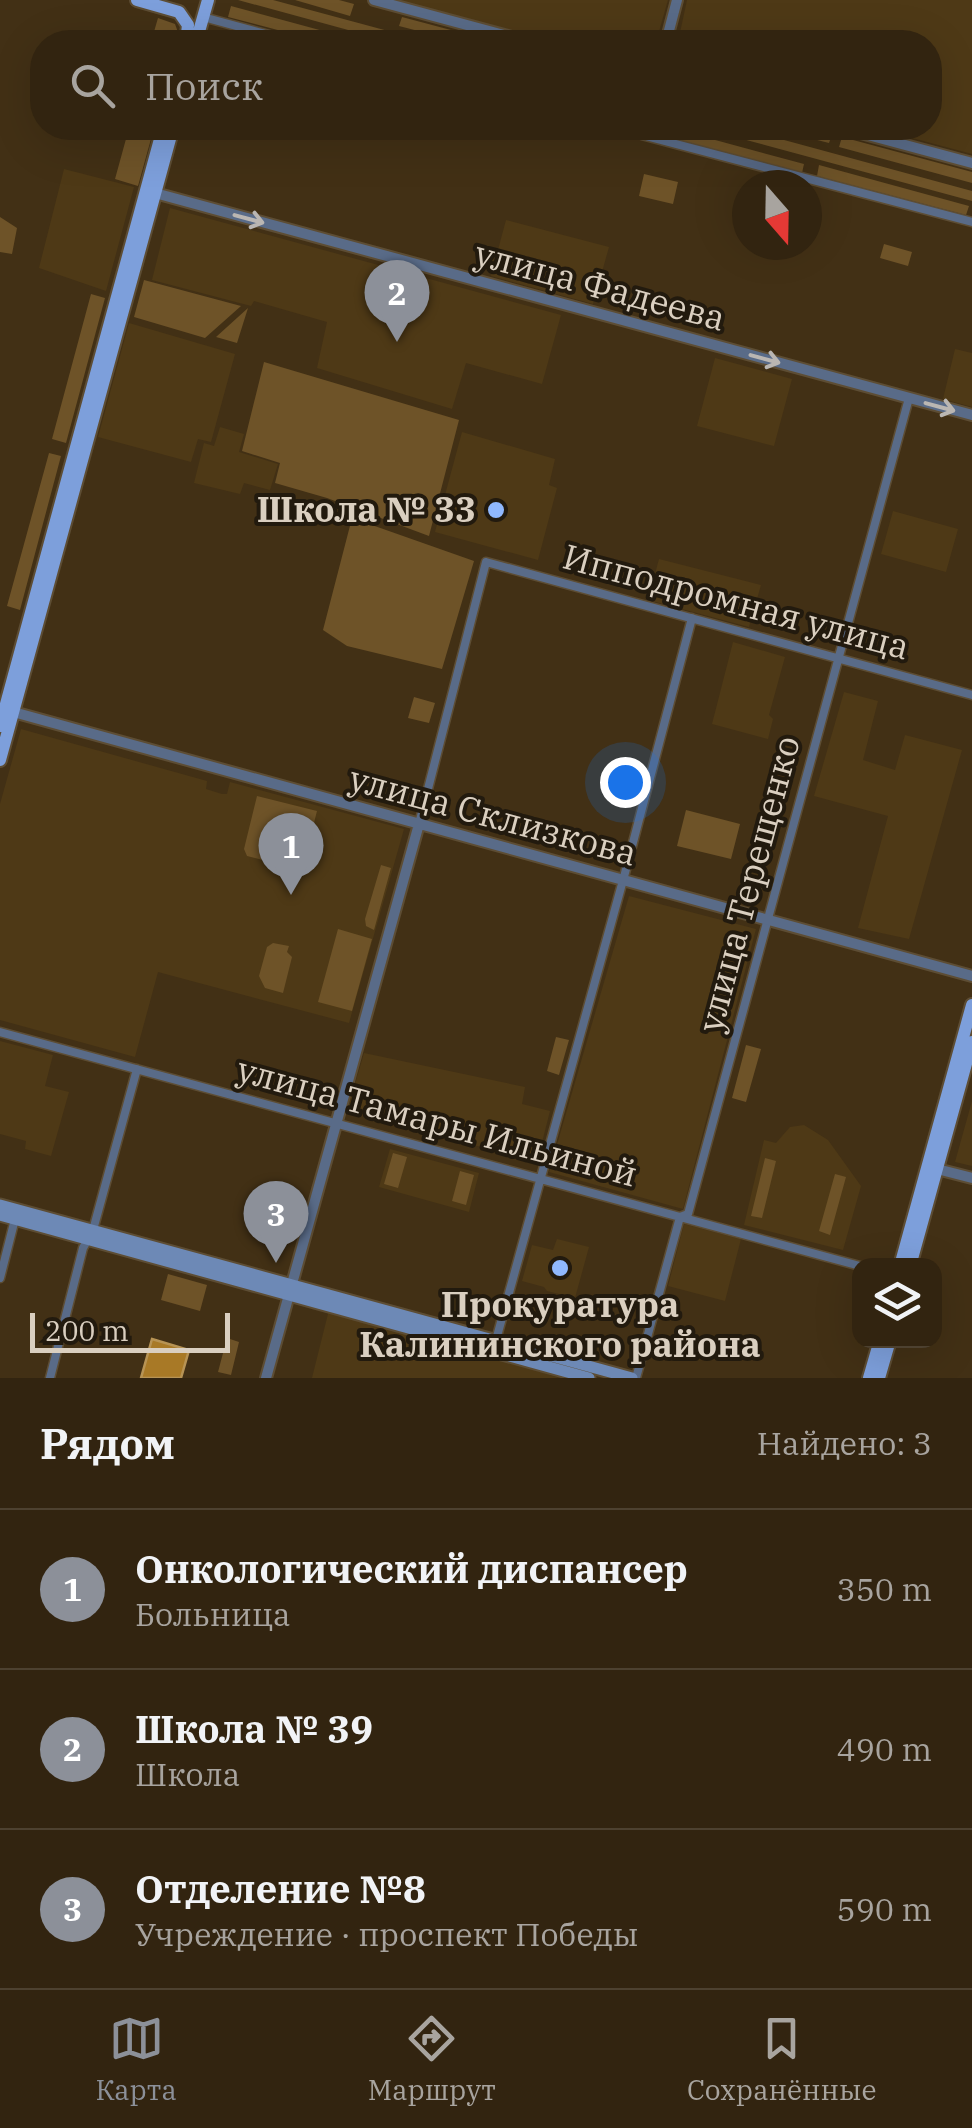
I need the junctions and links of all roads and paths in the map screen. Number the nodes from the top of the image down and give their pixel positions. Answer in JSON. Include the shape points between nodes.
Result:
{"nodes":[{"id":1,"x":137,"y":0,"type":"edge"},
{"id":2,"x":208,"y":0,"type":"edge"},
{"id":3,"x":374,"y":0,"type":"edge"},
{"id":4,"x":678,"y":0,"type":"edge"},
{"id":5,"x":177,"y":10,"type":"junction"},
{"id":6,"x":203,"y":17,"type":"junction"},
{"id":7,"x":189,"y":30,"type":"edge"},
{"id":8,"x":199,"y":30,"type":"edge"},
{"id":9,"x":251,"y":30,"type":"edge"},
{"id":10,"x":485,"y":30,"type":"edge"},
{"id":11,"x":669,"y":30,"type":"edge"},
{"id":12,"x":160,"y":140,"type":"edge"},
{"id":13,"x":170,"y":140,"type":"edge"},
{"id":14,"x":663,"y":140,"type":"edge"},
{"id":15,"x":887,"y":140,"type":"edge"},
{"id":16,"x":972,"y":163,"type":"edge"},
{"id":17,"x":155,"y":193,"type":"junction"},
{"id":18,"x":971,"y":218,"type":"edge"},
{"id":19,"x":118,"y":311,"type":"junction"},
{"id":20,"x":909,"y":398,"type":"junction"},
{"id":21,"x":972,"y":416,"type":"edge"},
{"id":22,"x":692,"y":618,"type":"junction"},
{"id":23,"x":839,"y":658,"type":"junction"},
{"id":24,"x":972,"y":695,"type":"edge"},
{"id":25,"x":6,"y":711,"type":"edge"},
{"id":26,"x":0,"y":726,"type":"edge"},
{"id":27,"x":0,"y":760,"type":"edge"},
{"id":28,"x":419,"y":824,"type":"junction"},
{"id":29,"x":622,"y":880,"type":"junction"},
{"id":30,"x":768,"y":920,"type":"junction"},
{"id":31,"x":972,"y":976,"type":"edge"},
{"id":32,"x":972,"y":1005,"type":"edge"},
{"id":33,"x":0,"y":1032,"type":"edge"},
{"id":34,"x":972,"y":1042,"type":"edge"},
{"id":35,"x":138,"y":1069,"type":"junction"},
{"id":36,"x":336,"y":1123,"type":"junction"},
{"id":37,"x":937,"y":1169,"type":"junction"},
{"id":38,"x":540,"y":1178,"type":"junction"},
{"id":39,"x":972,"y":1178,"type":"edge"},
{"id":40,"x":0,"y":1204,"type":"edge"},
{"id":41,"x":0,"y":1215,"type":"edge"},
{"id":42,"x":680,"y":1216,"type":"junction"},
{"id":43,"x":15,"y":1219,"type":"junction"},
{"id":44,"x":91,"y":1235,"type":"junction"},
{"id":45,"x":902,"y":1258,"type":"edge"},
{"id":46,"x":912,"y":1258,"type":"edge"},
{"id":47,"x":852,"y":1264,"type":"edge"},
{"id":48,"x":0,"y":1278,"type":"edge"},
{"id":49,"x":290,"y":1290,"type":"junction"},
{"id":50,"x":496,"y":1340,"type":"junction"},
{"id":51,"x":878,"y":1348,"type":"edge"},
{"id":52,"x":888,"y":1348,"type":"edge"},
{"id":53,"x":50,"y":1378,"type":"edge"},
{"id":54,"x":266,"y":1378,"type":"edge"},
{"id":55,"x":589,"y":1378,"type":"edge"},
{"id":56,"x":634,"y":1378,"type":"edge"},
{"id":57,"x":870,"y":1378,"type":"edge"},
{"id":58,"x":879,"y":1378,"type":"edge"}],
"edges":[{"from":1,"to":5,"type":"main road"},
{"from":2,"to":6,"type":"main road"},
{"from":3,"to":10,"type":"street"},
{"from":4,"to":11,"type":"street"},
{"from":5,"to":6,"type":"street"},
{"from":5,"to":7,"type":"main road"},
{"from":6,"to":8,"type":"main road"},
{"from":6,"to":9,"type":"street"},
{"from":12,"to":19,"type":"main road"},
{"from":13,"to":17,"type":"main road"},
{"from":14,"to":18,"type":"street"},
{"from":15,"to":16,"type":"street"},
{"from":17,"to":19,"type":"main road"},
{"from":17,"to":20,"type":"street","name":"улица Фадеева","one_way":true},
{"from":19,"to":25,"type":"main road"},
{"from":20,"to":21,"type":"street","name":"улица Фадеева","one_way":true},
{"from":20,"to":23,"type":"street","name":"улица Терещенко"},
{"from":22,"to":23,"type":"street","name":"Ипподромная улица"},
{"from":22,"to":28,"type":"street","name":"Ипподромная улица","via":[[486,562]]},
{"from":22,"to":29,"type":"street"},
{"from":23,"to":24,"type":"street","name":"Ипподромная улица"},
{"from":23,"to":30,"type":"street","name":"улица Терещенко"},
{"from":25,"to":26,"type":"main road"},
{"from":25,"to":27,"type":"main road"},
{"from":25,"to":28,"type":"street","name":"улица Склизкова"},
{"from":28,"to":29,"type":"street","name":"улица Склизкова"},
{"from":28,"to":36,"type":"street"},
{"from":29,"to":30,"type":"street","name":"улица Склизкова"},
{"from":29,"to":38,"type":"street"},
{"from":30,"to":31,"type":"street","name":"улица Склизкова"},
{"from":30,"to":42,"type":"street","name":"улица Терещенко","via":[[688,1214]]},
{"from":32,"to":45,"type":"main road"},
{"from":33,"to":35,"type":"street","name":"улица Тамары Ильиной"},
{"from":34,"to":37,"type":"main road"},
{"from":35,"to":36,"type":"street","name":"улица Тамары Ильиной"},
{"from":35,"to":44,"type":"street"},
{"from":36,"to":38,"type":"street","name":"улица Тамары Ильиной"},
{"from":36,"to":49,"type":"street"},
{"from":37,"to":39,"type":"street"},
{"from":37,"to":46,"type":"main road"},
{"from":38,"to":42,"type":"street","name":"улица Тамары Ильиной"},
{"from":38,"to":50,"type":"street"},
{"from":40,"to":44,"type":"main road"},
{"from":41,"to":43,"type":"main road"},
{"from":42,"to":47,"type":"street","name":"улица Тамары Ильиной"},
{"from":42,"to":56,"type":"street","name":"улица Терещенко"},
{"from":43,"to":44,"type":"main road"},
{"from":43,"to":48,"type":"street"},
{"from":44,"to":49,"type":"main road"},
{"from":44,"to":53,"type":"street"},
{"from":49,"to":50,"type":"main road"},
{"from":49,"to":54,"type":"street"},
{"from":49,"to":55,"type":"main road"},
{"from":50,"to":56,"type":"main road"},
{"from":51,"to":57,"type":"main road"},
{"from":52,"to":58,"type":"main road"}]}
